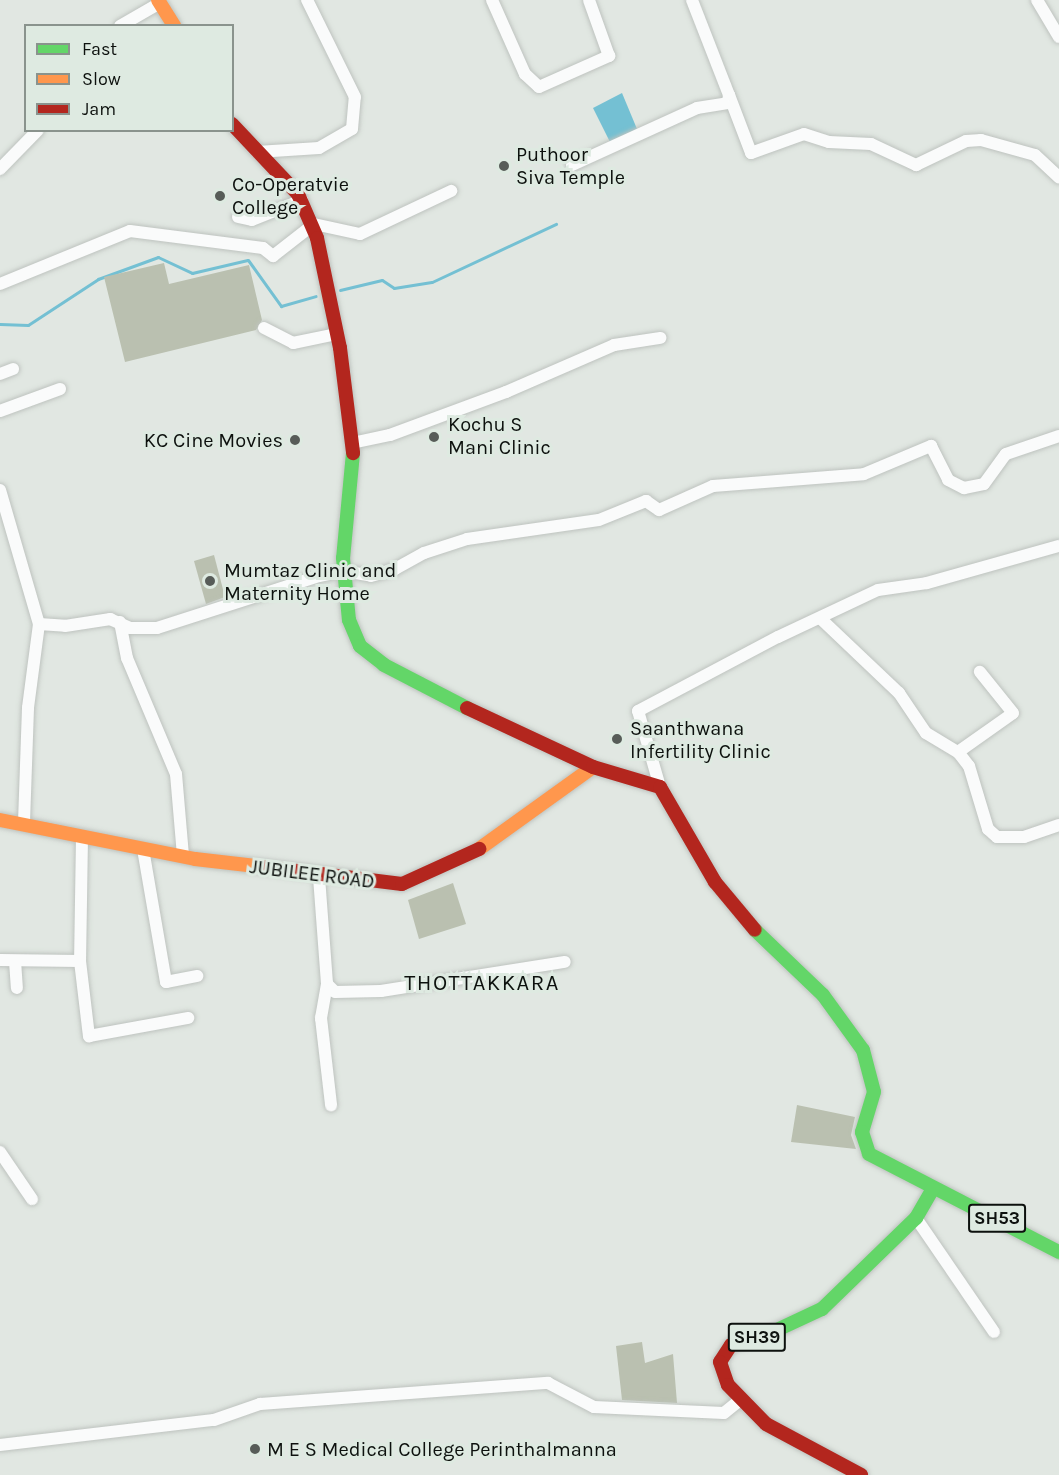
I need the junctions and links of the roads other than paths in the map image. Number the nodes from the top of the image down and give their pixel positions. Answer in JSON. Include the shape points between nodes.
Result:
{"nodes":[{"id":1,"x":307,"y":0,"type":"edge"},
{"id":2,"x":492,"y":0,"type":"edge"},
{"id":3,"x":589,"y":0,"type":"edge"},
{"id":4,"x":692,"y":0,"type":"edge"},
{"id":5,"x":1037,"y":0,"type":"edge"},
{"id":6,"x":159,"y":2,"type":"edge"},
{"id":7,"x":123,"y":24,"type":"edge"},
{"id":8,"x":173,"y":24,"type":"edge"},
{"id":9,"x":1059,"y":37,"type":"edge"},
{"id":10,"x":729,"y":95,"type":"junction"},
{"id":11,"x":234,"y":126,"type":"edge"},
{"id":12,"x":36,"y":132,"type":"edge"},
{"id":13,"x":257,"y":152,"type":"junction"},
{"id":14,"x":572,"y":165,"type":"dead end"},
{"id":15,"x":0,"y":170,"type":"edge"},
{"id":16,"x":1059,"y":177,"type":"edge"},
{"id":17,"x":451,"y":191,"type":"dead end"},
{"id":18,"x":302,"y":200,"type":"junction"},
{"id":19,"x":238,"y":217,"type":"dead end"},
{"id":20,"x":314,"y":224,"type":"junction"},
{"id":21,"x":0,"y":284,"type":"edge"},
{"id":22,"x":264,"y":328,"type":"dead end"},
{"id":23,"x":337,"y":334,"type":"junction"},
{"id":24,"x":660,"y":338,"type":"dead end"},
{"id":25,"x":13,"y":369,"type":"dead end"},
{"id":26,"x":0,"y":374,"type":"edge"},
{"id":27,"x":60,"y":389,"type":"dead end"},
{"id":28,"x":0,"y":411,"type":"edge"},
{"id":29,"x":1059,"y":436,"type":"edge"},
{"id":30,"x":352,"y":443,"type":"junction"},
{"id":31,"x":0,"y":490,"type":"edge"},
{"id":32,"x":1059,"y":546,"type":"edge"},
{"id":33,"x":344,"y":571,"type":"junction"},
{"id":34,"x":821,"y":619,"type":"junction"},
{"id":35,"x":120,"y":622,"type":"junction"},
{"id":36,"x":39,"y":624,"type":"junction"},
{"id":37,"x":980,"y":672,"type":"dead end"},
{"id":38,"x":958,"y":752,"type":"junction"},
{"id":39,"x":593,"y":767,"type":"junction"},
{"id":40,"x":660,"y":787,"type":"junction"},
{"id":41,"x":0,"y":820,"type":"edge"},
{"id":42,"x":24,"y":825,"type":"junction"},
{"id":43,"x":1059,"y":825,"type":"edge"},
{"id":44,"x":82,"y":837,"type":"junction"},
{"id":45,"x":143,"y":849,"type":"junction"},
{"id":46,"x":183,"y":856,"type":"junction"},
{"id":47,"x":319,"y":877,"type":"junction"},
{"id":48,"x":0,"y":960,"type":"edge"},
{"id":49,"x":15,"y":960,"type":"junction"},
{"id":50,"x":80,"y":961,"type":"junction"},
{"id":51,"x":565,"y":962,"type":"dead end"},
{"id":52,"x":197,"y":976,"type":"dead end"},
{"id":53,"x":327,"y":984,"type":"junction"},
{"id":54,"x":17,"y":988,"type":"dead end"},
{"id":55,"x":188,"y":1018,"type":"dead end"},
{"id":56,"x":331,"y":1105,"type":"dead end"},
{"id":57,"x":0,"y":1152,"type":"edge"},
{"id":58,"x":933,"y":1189,"type":"junction"},
{"id":59,"x":32,"y":1199,"type":"dead end"},
{"id":60,"x":916,"y":1218,"type":"junction"},
{"id":61,"x":1059,"y":1252,"type":"edge"},
{"id":62,"x":994,"y":1332,"type":"dead end"},
{"id":63,"x":740,"y":1400,"type":"junction"},
{"id":64,"x":0,"y":1445,"type":"edge"},
{"id":65,"x":861,"y":1475,"type":"edge"}],
"edges":[{"from":1,"to":13,"type":"street","via":[[355,97],[352,129],[319,148]]},
{"from":2,"to":3,"type":"street","via":[[525,74],[539,87],[609,56]]},
{"from":4,"to":10,"type":"street"},
{"from":5,"to":9,"type":"street"},
{"from":6,"to":7,"type":"street"},
{"from":6,"to":8,"type":"main road"},
{"from":10,"to":14,"type":"street","via":[[728,103],[697,108]]},
{"from":10,"to":16,"type":"street","via":[[751,153],[804,134],[829,142],[871,144],[916,165],[966,141],[981,140],[1035,155]]},
{"from":11,"to":13,"type":"main road"},
{"from":12,"to":15,"type":"street"},
{"from":13,"to":18,"type":"main road"},
{"from":17,"to":20,"type":"street","via":[[360,234]]},
{"from":18,"to":19,"type":"street","via":[[252,220]]},
{"from":18,"to":20,"type":"main road"},
{"from":20,"to":21,"type":"street","via":[[273,256],[263,248],[130,231]]},
{"from":20,"to":23,"type":"main road"},
{"from":22,"to":23,"type":"street","via":[[293,343]]},
{"from":23,"to":30,"type":"main road"},
{"from":24,"to":30,"type":"street","via":[[614,345],[581,363],[390,435]]},
{"from":25,"to":26,"type":"street"},
{"from":27,"to":28,"type":"street"},
{"from":29,"to":33,"type":"street","via":[[1006,454],[984,484],[964,488],[948,480],[932,446],[864,474],[713,486],[659,510],[646,501],[599,520],[467,539],[371,576]]},
{"from":30,"to":33,"type":"main road","via":[[354,476],[344,537]]},
{"from":31,"to":36,"type":"street"},
{"from":32,"to":34,"type":"street","via":[[927,583],[878,590]]},
{"from":33,"to":35,"type":"street","via":[[173,625],[146,630]]},
{"from":33,"to":39,"type":"main road","via":[[353,634],[370,656],[502,726]]},
{"from":34,"to":38,"type":"street","via":[[899,693],[926,733]]},
{"from":34,"to":40,"type":"street","via":[[778,636],[638,711]]},
{"from":35,"to":36,"type":"street","via":[[110,619],[65,626]]},
{"from":35,"to":46,"type":"street","via":[[127,658],[176,774]]},
{"from":36,"to":42,"type":"street","via":[[28,708]]},
{"from":37,"to":38,"type":"street","via":[[1014,713]]},
{"from":38,"to":43,"type":"street","via":[[969,766],[988,829],[998,837],[1024,837]]},
{"from":39,"to":40,"type":"main road"},
{"from":39,"to":47,"type":"main road","name":"JUBILEE ROAD","via":[[467,857],[428,877],[402,884]]},
{"from":40,"to":58,"type":"main road","via":[[715,882],[758,934],[823,995],[863,1050],[874,1092],[862,1132],[869,1154]]},
{"from":41,"to":42,"type":"main road","name":"JUBILEE ROAD"},
{"from":42,"to":44,"type":"main road","name":"JUBILEE ROAD"},
{"from":44,"to":45,"type":"main road","name":"JUBILEE ROAD"},
{"from":44,"to":50,"type":"street"},
{"from":45,"to":46,"type":"main road","name":"JUBILEE ROAD"},
{"from":45,"to":52,"type":"street","via":[[166,982]]},
{"from":46,"to":47,"type":"main road","name":"JUBILEE ROAD"},
{"from":47,"to":53,"type":"street"},
{"from":48,"to":49,"type":"street"},
{"from":49,"to":50,"type":"street"},
{"from":49,"to":54,"type":"street"},
{"from":50,"to":55,"type":"street","via":[[89,1036]]},
{"from":51,"to":53,"type":"street","via":[[381,991],[335,992]]},
{"from":53,"to":56,"type":"street","via":[[321,1018]]},
{"from":57,"to":59,"type":"street"},
{"from":58,"to":60,"type":"main road","number":"SH39"},
{"from":58,"to":61,"type":"main road","number":"SH53"},
{"from":60,"to":62,"type":"street"},
{"from":60,"to":63,"type":"main road","number":"SH39","via":[[822,1309],[790,1326],[744,1339],[723,1351],[722,1372]]},
{"from":63,"to":64,"type":"street","via":[[724,1413],[594,1407],[548,1383],[260,1404],[214,1420]]},
{"from":63,"to":65,"type":"main road","number":"SH39","via":[[766,1424]]}]}
